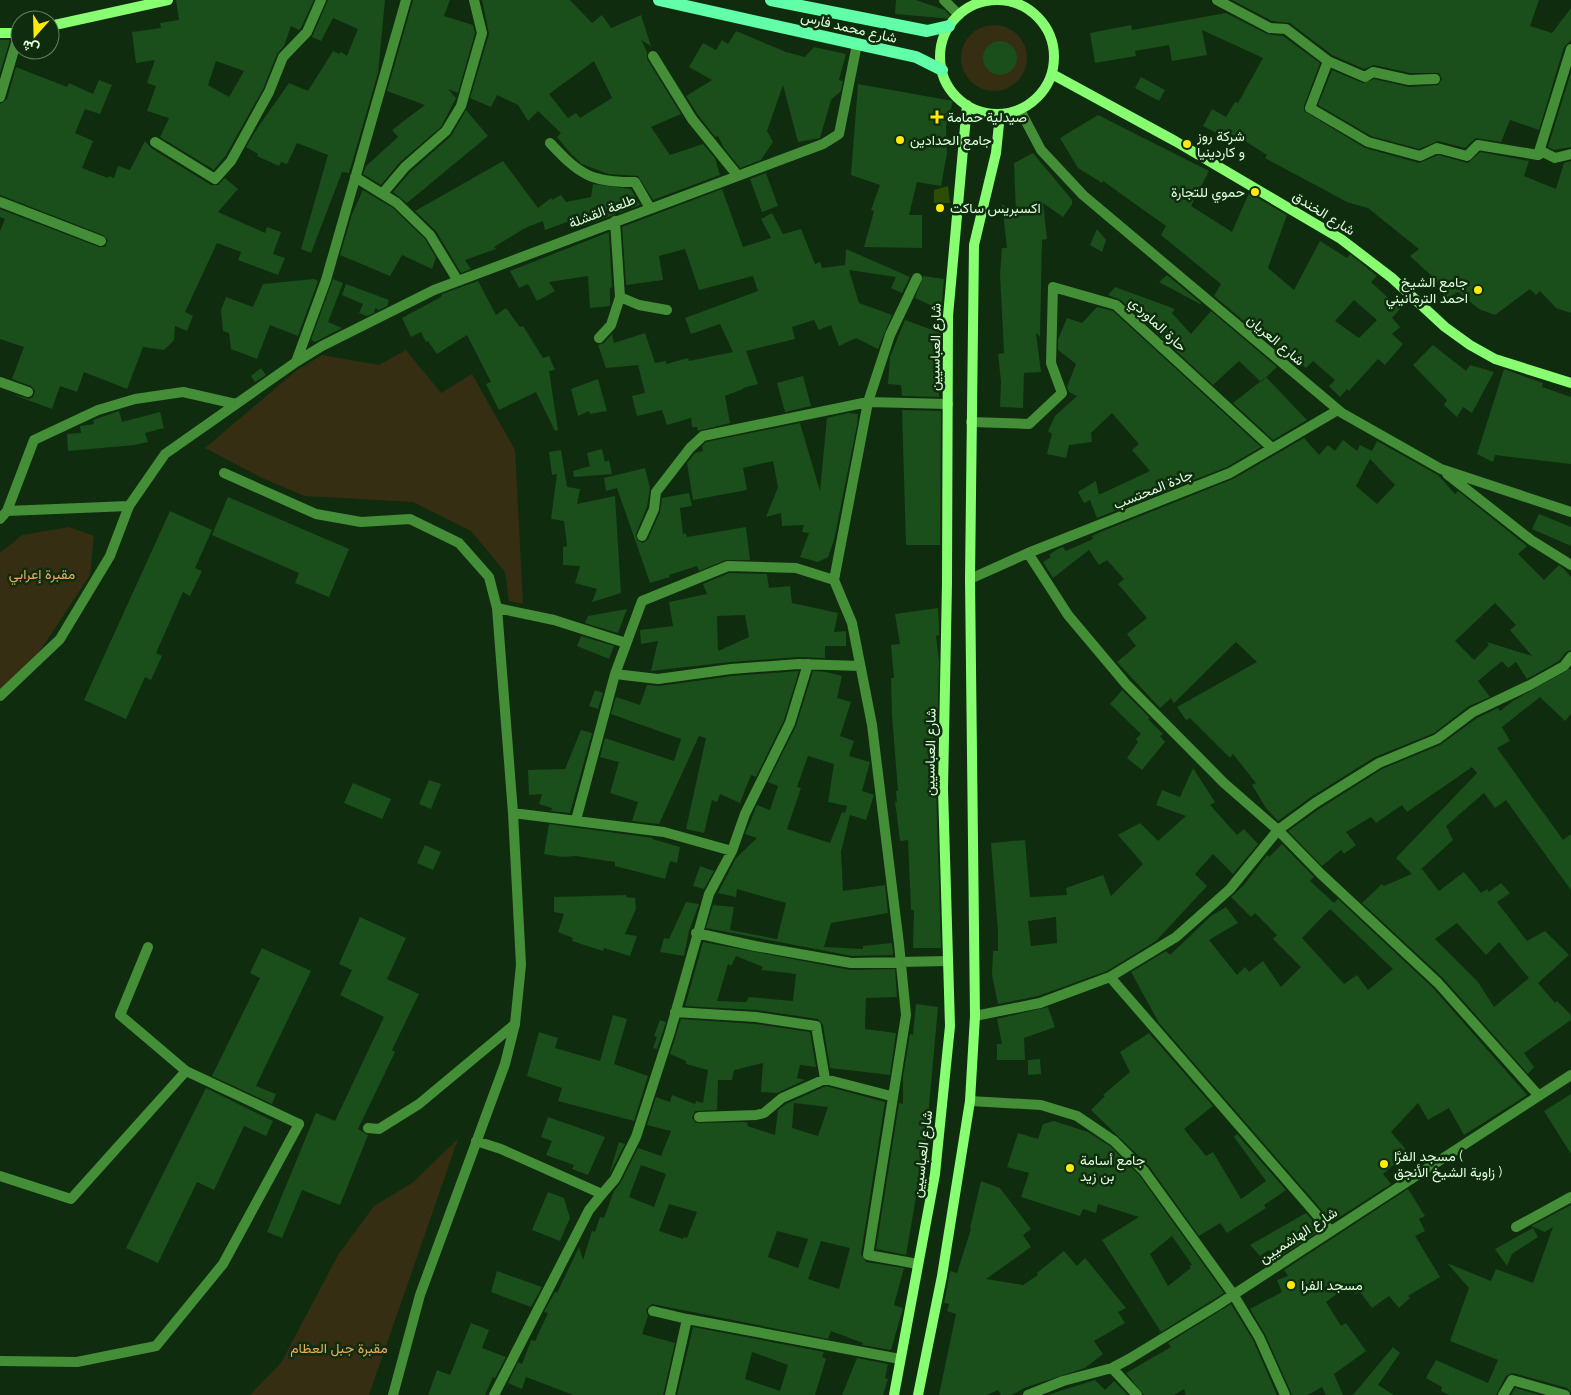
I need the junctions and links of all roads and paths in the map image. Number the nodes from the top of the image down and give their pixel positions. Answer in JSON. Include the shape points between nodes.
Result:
{"nodes":[{"id":1,"x":168,"y":0,"type":"edge"},
{"id":2,"x":321,"y":0,"type":"edge"},
{"id":3,"x":406,"y":0,"type":"edge"},
{"id":4,"x":474,"y":0,"type":"edge"},
{"id":5,"x":659,"y":0,"type":"edge"},
{"id":6,"x":771,"y":0,"type":"edge"},
{"id":7,"x":944,"y":0,"type":"edge"},
{"id":8,"x":1217,"y":0,"type":"edge"},
{"id":9,"x":1019,"y":2,"type":"edge"},
{"id":10,"x":959,"y":14,"type":"junction"},
{"id":11,"x":60,"y":24,"type":"edge"},
{"id":12,"x":949,"y":26,"type":"junction"},
{"id":13,"x":857,"y":44,"type":"junction"},
{"id":14,"x":1571,"y":48,"type":"edge"},
{"id":15,"x":653,"y":56,"type":"dead end"},
{"id":16,"x":12,"y":60,"type":"edge"},
{"id":17,"x":1328,"y":61,"type":"junction"},
{"id":18,"x":942,"y":70,"type":"junction"},
{"id":19,"x":1052,"y":74,"type":"junction"},
{"id":20,"x":1435,"y":79,"type":"dead end"},
{"id":21,"x":0,"y":97,"type":"edge"},
{"id":22,"x":967,"y":106,"type":"junction"},
{"id":23,"x":1020,"y":110,"type":"junction"},
{"id":24,"x":1000,"y":114,"type":"junction"},
{"id":25,"x":155,"y":142,"type":"dead end"},
{"id":26,"x":550,"y":143,"type":"dead end"},
{"id":27,"x":1571,"y":154,"type":"edge"},
{"id":28,"x":1538,"y":155,"type":"junction"},
{"id":29,"x":738,"y":176,"type":"junction"},
{"id":30,"x":355,"y":177,"type":"junction"},
{"id":31,"x":383,"y":193,"type":"junction"},
{"id":32,"x":0,"y":202,"type":"edge"},
{"id":33,"x":650,"y":208,"type":"junction"},
{"id":34,"x":615,"y":221,"type":"junction"},
{"id":35,"x":101,"y":242,"type":"dead end"},
{"id":36,"x":917,"y":278,"type":"dead end"},
{"id":37,"x":458,"y":281,"type":"junction"},
{"id":38,"x":620,"y":297,"type":"junction"},
{"id":39,"x":666,"y":310,"type":"dead end"},
{"id":40,"x":599,"y":338,"type":"dead end"},
{"id":41,"x":296,"y":362,"type":"junction"},
{"id":42,"x":0,"y":382,"type":"edge"},
{"id":43,"x":1571,"y":382,"type":"edge"},
{"id":44,"x":28,"y":392,"type":"dead end"},
{"id":45,"x":868,"y":402,"type":"junction"},
{"id":46,"x":236,"y":404,"type":"junction"},
{"id":47,"x":948,"y":404,"type":"junction"},
{"id":48,"x":1338,"y":410,"type":"junction"},
{"id":49,"x":971,"y":422,"type":"junction"},
{"id":50,"x":1272,"y":448,"type":"junction"},
{"id":51,"x":1441,"y":469,"type":"junction"},
{"id":52,"x":224,"y":473,"type":"dead end"},
{"id":53,"x":129,"y":506,"type":"junction"},
{"id":54,"x":1571,"y":512,"type":"edge"},
{"id":55,"x":3,"y":515,"type":"edge"},
{"id":56,"x":642,"y":536,"type":"dead end"},
{"id":57,"x":1028,"y":553,"type":"junction"},
{"id":58,"x":1571,"y":565,"type":"edge"},
{"id":59,"x":970,"y":579,"type":"junction"},
{"id":60,"x":834,"y":580,"type":"junction"},
{"id":61,"x":497,"y":608,"type":"junction"},
{"id":62,"x":626,"y":644,"type":"junction"},
{"id":63,"x":1571,"y":657,"type":"edge"},
{"id":64,"x":808,"y":664,"type":"junction"},
{"id":65,"x":860,"y":666,"type":"junction"},
{"id":66,"x":615,"y":674,"type":"junction"},
{"id":67,"x":0,"y":696,"type":"edge"},
{"id":68,"x":513,"y":813,"type":"junction"},
{"id":69,"x":576,"y":820,"type":"junction"},
{"id":70,"x":1278,"y":830,"type":"junction"},
{"id":71,"x":732,"y":851,"type":"junction"},
{"id":72,"x":696,"y":933,"type":"junction"},
{"id":73,"x":148,"y":947,"type":"dead end"},
{"id":74,"x":948,"y":961,"type":"junction"},
{"id":75,"x":901,"y":962,"type":"junction"},
{"id":76,"x":1110,"y":977,"type":"junction"},
{"id":77,"x":675,"y":1012,"type":"junction"},
{"id":78,"x":975,"y":1016,"type":"junction"},
{"id":79,"x":515,"y":1024,"type":"junction"},
{"id":80,"x":186,"y":1071,"type":"junction"},
{"id":81,"x":1571,"y":1075,"type":"edge"},
{"id":82,"x":825,"y":1079,"type":"junction"},
{"id":83,"x":891,"y":1096,"type":"junction"},
{"id":84,"x":1539,"y":1096,"type":"junction"},
{"id":85,"x":970,"y":1101,"type":"junction"},
{"id":86,"x":700,"y":1117,"type":"dead end"},
{"id":87,"x":368,"y":1128,"type":"dead end"},
{"id":88,"x":476,"y":1141,"type":"junction"},
{"id":89,"x":0,"y":1176,"type":"edge"},
{"id":90,"x":602,"y":1194,"type":"junction"},
{"id":91,"x":1571,"y":1196,"type":"edge"},
{"id":92,"x":1516,"y":1227,"type":"dead end"},
{"id":93,"x":1330,"y":1230,"type":"junction"},
{"id":94,"x":918,"y":1264,"type":"junction"},
{"id":95,"x":1233,"y":1294,"type":"junction"},
{"id":96,"x":653,"y":1310,"type":"dead end"},
{"id":97,"x":687,"y":1319,"type":"junction"},
{"id":98,"x":900,"y":1359,"type":"junction"},
{"id":99,"x":0,"y":1361,"type":"edge"},
{"id":100,"x":1112,"y":1368,"type":"junction"},
{"id":101,"x":393,"y":1395,"type":"edge"},
{"id":102,"x":494,"y":1395,"type":"edge"},
{"id":103,"x":670,"y":1395,"type":"edge"},
{"id":104,"x":894,"y":1395,"type":"edge"},
{"id":105,"x":918,"y":1395,"type":"edge"},
{"id":106,"x":1028,"y":1395,"type":"edge"},
{"id":107,"x":1137,"y":1395,"type":"edge"},
{"id":108,"x":1285,"y":1395,"type":"edge"},
{"id":109,"x":1503,"y":1395,"type":"edge"},
{"id":110,"x":1565,"y":1395,"type":"edge"}],
"edges":[{"from":1,"to":11,"type":"main road"},
{"from":2,"to":25,"type":"street","via":[[307,32],[283,57],[270,92],[231,161],[215,179]]},
{"from":3,"to":30,"type":"street"},
{"from":4,"to":31,"type":"street","via":[[482,33],[461,106],[446,132],[405,167]]},
{"from":5,"to":13,"type":"main road","name":"شارع محمد فارس"},
{"from":6,"to":12,"type":"main road","name":"شارع محمد فارس","via":[[927,31]]},
{"from":7,"to":10,"type":"street"},
{"from":8,"to":17,"type":"street","via":[[1270,28],[1286,29]]},
{"from":9,"to":10,"type":"main road","via":[[987,1]]},
{"from":9,"to":19,"type":"main road","via":[[1033,12],[1048,33],[1055,57]]},
{"from":10,"to":12,"type":"main road"},
{"from":12,"to":18,"type":"main road","via":[[941,48]]},
{"from":13,"to":18,"type":"main road","name":"شارع محمد فارس","via":[[916,57]]},
{"from":13,"to":29,"type":"street","name":"طلعة القشلة","via":[[839,134],[824,144]]},
{"from":14,"to":28,"type":"street"},
{"from":15,"to":29,"type":"street","via":[[692,119]]},
{"from":16,"to":21,"type":"street"},
{"from":17,"to":20,"type":"street","via":[[1364,77],[1373,72],[1409,80]]},
{"from":17,"to":28,"type":"street","via":[[1310,108],[1368,142],[1420,156],[1437,148],[1467,156],[1478,145]]},
{"from":18,"to":22,"type":"main road","via":[[955,96]]},
{"from":19,"to":23,"type":"main road","via":[[1045,89]]},
{"from":19,"to":43,"type":"main road","name":"شارع الخندق","via":[[1184,146],[1341,239],[1470,345],[1495,359]]},
{"from":22,"to":24,"type":"main road"},
{"from":22,"to":47,"type":"main road","name":"شارع العباسيين","via":[[948,316]]},
{"from":23,"to":24,"type":"main road"},
{"from":23,"to":48,"type":"street","name":"شارع العريان","via":[[1041,150],[1083,195]]},
{"from":24,"to":49,"type":"main road","via":[[996,153],[974,245]]},
{"from":26,"to":33,"type":"street","via":[[588,176],[616,183],[635,182]]},
{"from":27,"to":28,"type":"street","via":[[1555,158],[1543,152]]},
{"from":29,"to":33,"type":"street","name":"طلعة القشلة"},
{"from":30,"to":31,"type":"street"},
{"from":30,"to":41,"type":"street","via":[[326,280]]},
{"from":31,"to":37,"type":"street","via":[[430,235]]},
{"from":32,"to":35,"type":"street"},
{"from":33,"to":34,"type":"street","name":"طلعة القشلة"},
{"from":34,"to":37,"type":"street","name":"طلعة القشلة"},
{"from":34,"to":38,"type":"street"},
{"from":36,"to":45,"type":"street","via":[[890,335]]},
{"from":37,"to":41,"type":"street","name":"طلعة القشلة","via":[[400,307]]},
{"from":38,"to":39,"type":"street","via":[[639,305]]},
{"from":38,"to":40,"type":"street","via":[[611,325]]},
{"from":41,"to":46,"type":"street","name":"طلعة القشلة"},
{"from":42,"to":44,"type":"street"},
{"from":45,"to":47,"type":"street"},
{"from":45,"to":56,"type":"street","via":[[703,436],[656,492],[654,509]]},
{"from":45,"to":60,"type":"street"},
{"from":46,"to":53,"type":"street","name":"طلعة القشلة","via":[[165,454]]},
{"from":46,"to":55,"type":"street","via":[[183,392],[135,399],[98,410],[34,440]]},
{"from":47,"to":74,"type":"main road","name":"شارع العباسيين","via":[[943,789]]},
{"from":48,"to":50,"type":"street","name":"جادة المحتسب"},
{"from":48,"to":51,"type":"street","name":"شارع العريان"},
{"from":49,"to":50,"type":"street","name":"حارة الماوردي","via":[[1029,424],[1062,393],[1051,363],[1053,288],[1116,305]]},
{"from":49,"to":59,"type":"main road"},
{"from":50,"to":57,"type":"street","name":"جادة المحتسب","via":[[1230,474]]},
{"from":51,"to":54,"type":"street","name":"شارع العريان"},
{"from":51,"to":58,"type":"street","via":[[1531,540]]},
{"from":52,"to":61,"type":"street","via":[[316,514],[361,522],[410,519],[459,543],[489,577]]},
{"from":53,"to":55,"type":"street"},
{"from":53,"to":67,"type":"street","name":"طلعة القشلة","via":[[110,556],[60,639]]},
{"from":57,"to":59,"type":"street","name":"جادة المحتسب"},
{"from":57,"to":70,"type":"street","via":[[1068,614],[1126,684],[1224,783]]},
{"from":59,"to":78,"type":"main road"},
{"from":60,"to":62,"type":"street","via":[[796,568],[728,566],[642,601]]},
{"from":60,"to":65,"type":"street","via":[[852,623]]},
{"from":61,"to":62,"type":"street","via":[[554,620]]},
{"from":61,"to":68,"type":"street"},
{"from":62,"to":66,"type":"street"},
{"from":63,"to":70,"type":"street","via":[[1564,666],[1473,712],[1437,739],[1379,763]]},
{"from":64,"to":65,"type":"street"},
{"from":64,"to":66,"type":"street","via":[[732,669],[658,679]]},
{"from":64,"to":71,"type":"street","via":[[790,723],[745,814]]},
{"from":65,"to":75,"type":"street","via":[[872,725]]},
{"from":66,"to":69,"type":"street"},
{"from":68,"to":69,"type":"street"},
{"from":68,"to":79,"type":"street","via":[[521,965]]},
{"from":69,"to":71,"type":"street","via":[[664,832]]},
{"from":70,"to":76,"type":"street","via":[[1230,889],[1176,938]]},
{"from":70,"to":84,"type":"street","via":[[1438,983]]},
{"from":71,"to":72,"type":"street","via":[[709,894]]},
{"from":72,"to":75,"type":"street","via":[[851,962]]},
{"from":72,"to":77,"type":"street"},
{"from":73,"to":80,"type":"street","via":[[120,1015]]},
{"from":74,"to":75,"type":"street"},
{"from":74,"to":94,"type":"main road","name":"شارع العباسيين","via":[[950,1026],[935,1174]]},
{"from":75,"to":83,"type":"street","via":[[906,1015]]},
{"from":76,"to":78,"type":"street","via":[[1040,1003]]},
{"from":76,"to":93,"type":"street"},
{"from":77,"to":82,"type":"street","via":[[756,1017],[816,1026]]},
{"from":77,"to":90,"type":"street","via":[[636,1137],[615,1179]]},
{"from":78,"to":85,"type":"main road"},
{"from":79,"to":87,"type":"street","via":[[419,1104],[379,1129]]},
{"from":79,"to":88,"type":"street","via":[[505,1064]]},
{"from":80,"to":89,"type":"street","via":[[71,1199]]},
{"from":80,"to":99,"type":"street","via":[[299,1124],[223,1264],[156,1346],[77,1362]]},
{"from":81,"to":84,"type":"street","name":"شارع الهاشميين"},
{"from":82,"to":83,"type":"street"},
{"from":82,"to":86,"type":"street","via":[[782,1098],[764,1113]]},
{"from":83,"to":94,"type":"street","via":[[868,1255]]},
{"from":84,"to":93,"type":"street","name":"شارع الهاشميين"},
{"from":85,"to":95,"type":"street","via":[[1041,1105],[1077,1116],[1114,1141],[1144,1171]]},
{"from":85,"to":105,"type":"main road","via":[[942,1276]]},
{"from":88,"to":90,"type":"street"},
{"from":88,"to":101,"type":"street","via":[[420,1294]]},
{"from":90,"to":102,"type":"street","via":[[588,1210]]},
{"from":91,"to":92,"type":"street"},
{"from":93,"to":95,"type":"street","name":"شارع الهاشميين"},
{"from":94,"to":98,"type":"main road","name":"شارع العباسيين"},
{"from":95,"to":100,"type":"street","name":"شارع الهاشميين"},
{"from":95,"to":108,"type":"street","via":[[1259,1337]]},
{"from":96,"to":97,"type":"street"},
{"from":97,"to":98,"type":"street"},
{"from":97,"to":103,"type":"street"},
{"from":98,"to":104,"type":"main road","name":"شارع العباسيين"},
{"from":100,"to":106,"type":"street","name":"شارع الهاشميين","via":[[1063,1381]]},
{"from":100,"to":107,"type":"street"},
{"from":109,"to":110,"type":"street","via":[[1512,1380]]}]}
